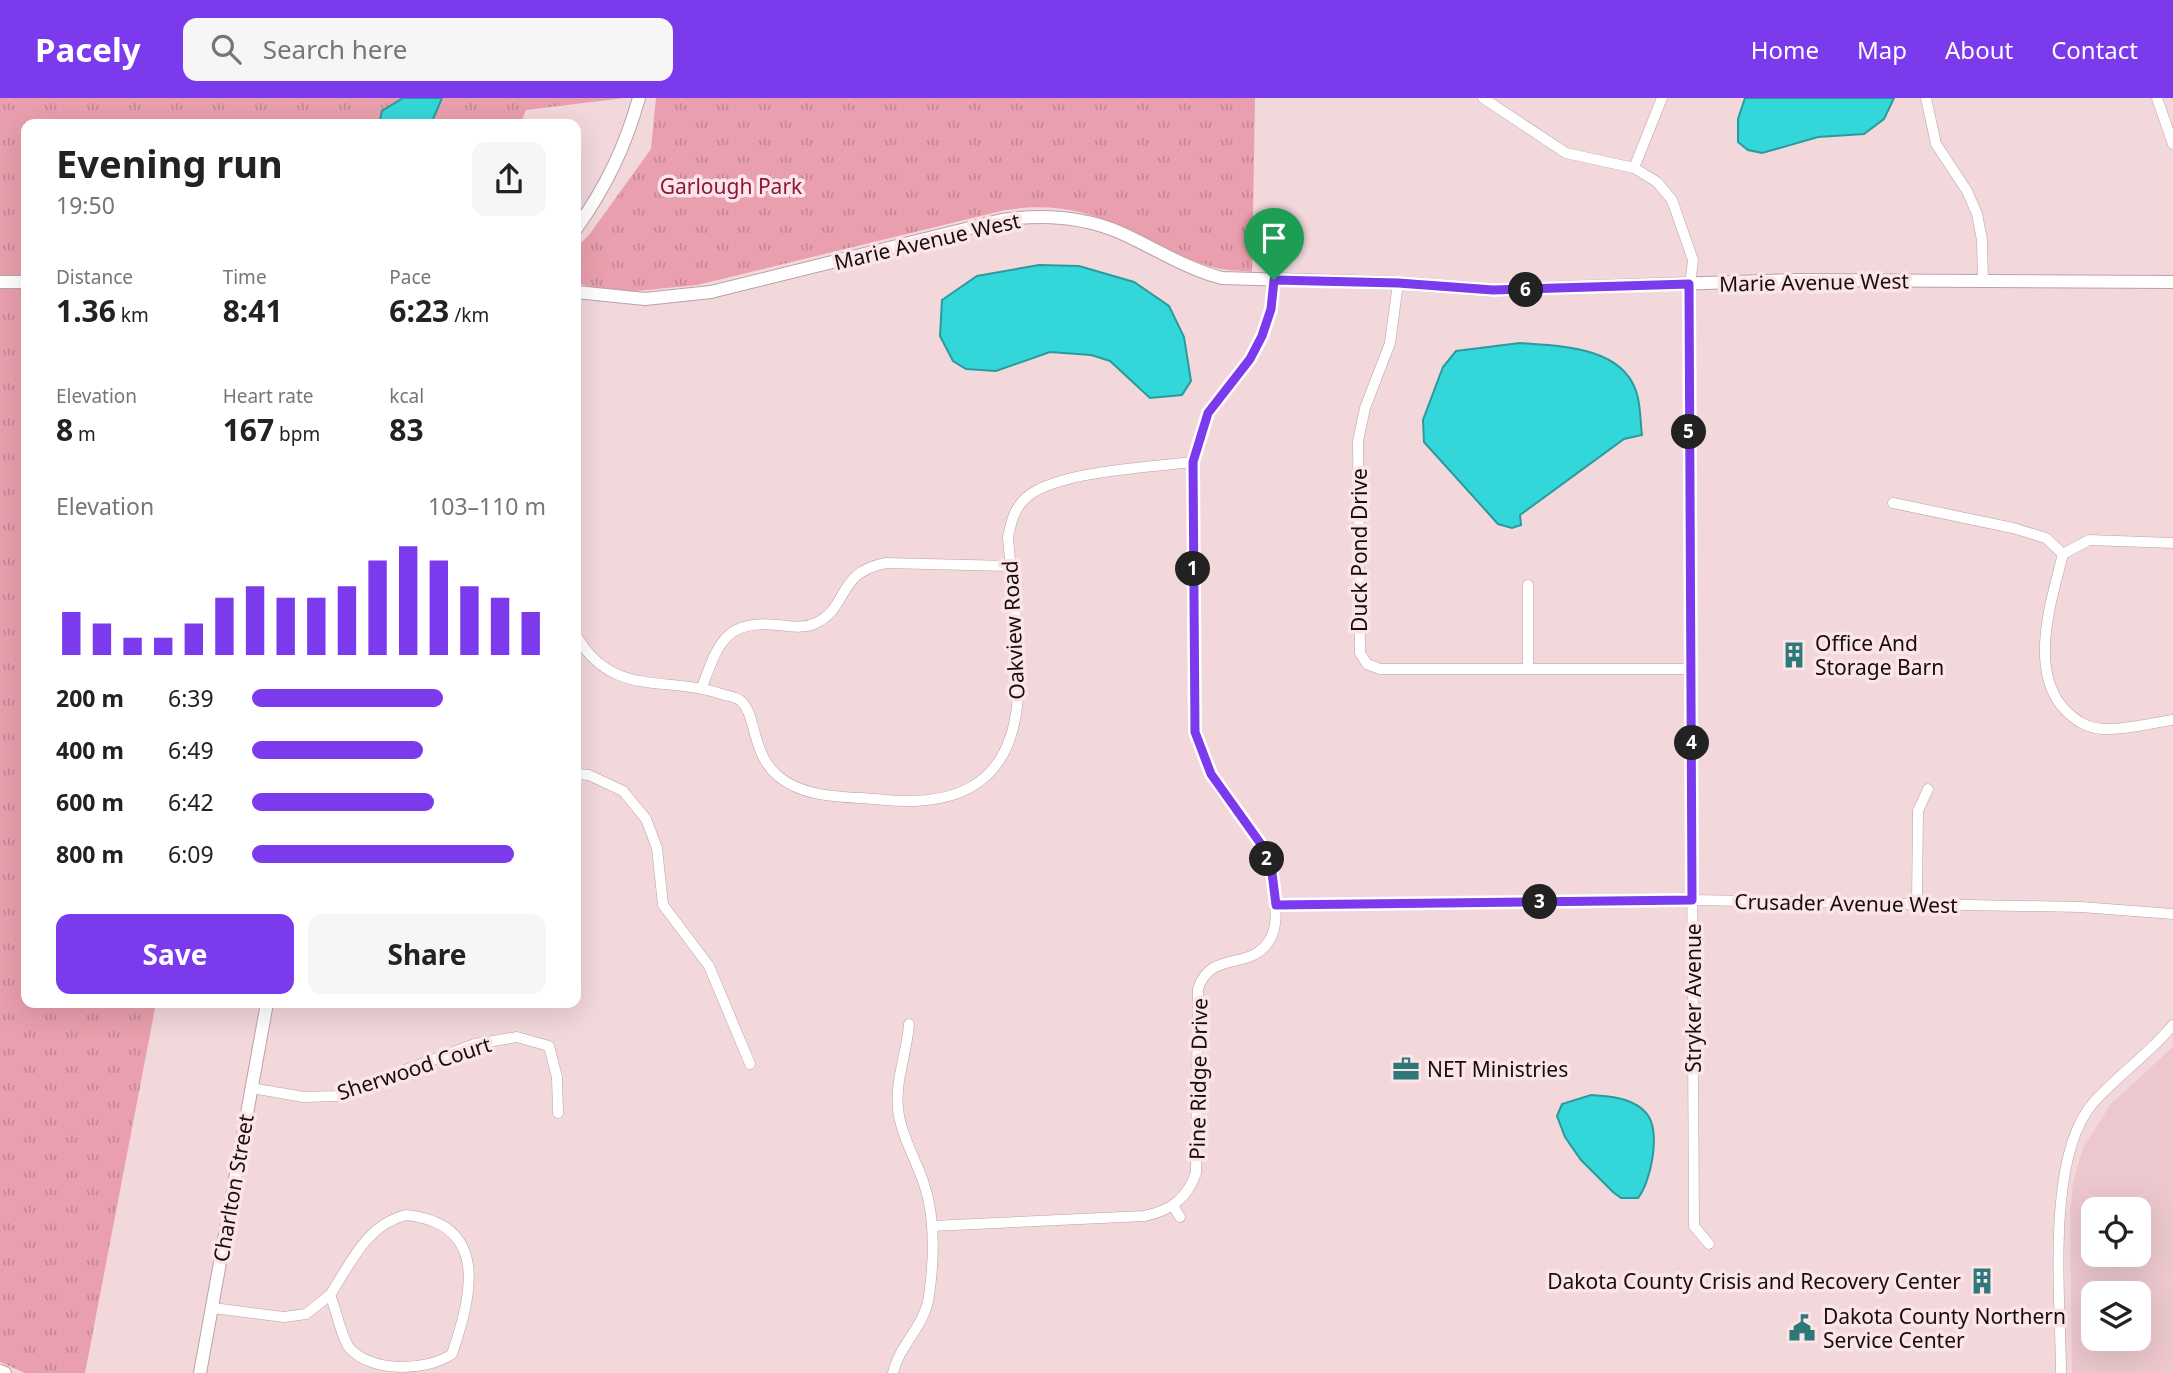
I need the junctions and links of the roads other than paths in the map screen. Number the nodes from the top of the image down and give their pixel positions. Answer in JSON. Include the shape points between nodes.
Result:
{"nodes":[{"id":1,"x":639,"y":98,"type":"edge"},
{"id":2,"x":1662,"y":98,"type":"edge"},
{"id":3,"x":1926,"y":98,"type":"edge"},
{"id":4,"x":2157,"y":98,"type":"edge"},
{"id":5,"x":1490,"y":99,"type":"edge"},
{"id":6,"x":2173,"y":144,"type":"edge"},
{"id":7,"x":1634,"y":168,"type":"junction"},
{"id":8,"x":581,"y":222,"type":"edge"},
{"id":9,"x":1274,"y":280,"type":"junction"},
{"id":10,"x":1983,"y":280,"type":"junction"},
{"id":11,"x":0,"y":282,"type":"edge"},
{"id":12,"x":21,"y":282,"type":"edge"},
{"id":13,"x":2173,"y":282,"type":"edge"},
{"id":14,"x":1398,"y":283,"type":"junction"},
{"id":15,"x":1689,"y":284,"type":"junction"},
{"id":16,"x":581,"y":293,"type":"edge"},
{"id":17,"x":1193,"y":462,"type":"junction"},
{"id":18,"x":1893,"y":503,"type":"dead end"},
{"id":19,"x":2173,"y":542,"type":"edge"},
{"id":20,"x":2063,"y":554,"type":"junction"},
{"id":21,"x":1010,"y":566,"type":"junction"},
{"id":22,"x":1528,"y":585,"type":"dead end"},
{"id":23,"x":581,"y":641,"type":"edge"},
{"id":24,"x":1528,"y":669,"type":"junction"},
{"id":25,"x":1691,"y":669,"type":"junction"},
{"id":26,"x":702,"y":687,"type":"junction"},
{"id":27,"x":2173,"y":720,"type":"edge"},
{"id":28,"x":581,"y":774,"type":"edge"},
{"id":29,"x":1928,"y":789,"type":"dead end"},
{"id":30,"x":1692,"y":900,"type":"junction"},
{"id":31,"x":1917,"y":904,"type":"junction"},
{"id":32,"x":1276,"y":905,"type":"junction"},
{"id":33,"x":2173,"y":914,"type":"edge"},
{"id":34,"x":266,"y":1008,"type":"edge"},
{"id":35,"x":909,"y":1024,"type":"dead end"},
{"id":36,"x":2173,"y":1025,"type":"edge"},
{"id":37,"x":750,"y":1063,"type":"dead end"},
{"id":38,"x":251,"y":1088,"type":"junction"},
{"id":39,"x":558,"y":1113,"type":"dead end"},
{"id":40,"x":1173,"y":1206,"type":"junction"},
{"id":41,"x":1180,"y":1217,"type":"dead end"},
{"id":42,"x":932,"y":1226,"type":"junction"},
{"id":43,"x":1709,"y":1244,"type":"dead end"},
{"id":44,"x":330,"y":1295,"type":"junction"},
{"id":45,"x":214,"y":1308,"type":"junction"},
{"id":46,"x":0,"y":1371,"type":"edge"},
{"id":47,"x":5,"y":1373,"type":"edge"},
{"id":48,"x":200,"y":1373,"type":"edge"},
{"id":49,"x":892,"y":1373,"type":"edge"},
{"id":50,"x":2061,"y":1373,"type":"edge"}],
"edges":[{"from":1,"to":8,"type":"street","via":[[626,143],[602,193]]},
{"from":2,"to":7,"type":"street"},
{"from":3,"to":10,"type":"street","via":[[1936,144],[1977,214]]},
{"from":4,"to":6,"type":"street"},
{"from":5,"to":7,"type":"street","via":[[1566,153]]},
{"from":7,"to":15,"type":"street","name":"Stryker Avenue","via":[[1657,182],[1672,200],[1693,260]]},
{"from":9,"to":14,"type":"street","name":"Marie Avenue West"},
{"from":9,"to":16,"type":"street","name":"Marie Avenue West","via":[[1216,276],[1099,225],[1040,216],[1002,220],[711,292],[645,299]]},
{"from":9,"to":17,"type":"street","via":[[1262,336],[1208,413]]},
{"from":10,"to":13,"type":"street","name":"Marie Avenue West"},
{"from":10,"to":15,"type":"street","name":"Marie Avenue West"},
{"from":11,"to":12,"type":"street"},
{"from":14,"to":15,"type":"street","name":"Marie Avenue West","via":[[1493,290]]},
{"from":14,"to":24,"type":"street","name":"Duck Pond Drive","via":[[1390,343],[1365,408],[1358,441],[1360,653],[1367,664],[1380,669]]},
{"from":15,"to":25,"type":"street","name":"Stryker Avenue"},
{"from":17,"to":21,"type":"street","name":"Oakview Road","via":[[1061,478],[1023,500],[1010,527]]},
{"from":17,"to":32,"type":"street","via":[[1195,732],[1211,774],[1263,847]]},
{"from":18,"to":20,"type":"street","via":[[2013,528],[2046,538]]},
{"from":19,"to":20,"type":"street","via":[[2088,540]]},
{"from":20,"to":27,"type":"street","via":[[2044,653],[2053,696],[2077,722],[2103,729]]},
{"from":21,"to":26,"type":"street","via":[[868,566],[850,580],[831,611],[816,623],[801,627],[754,622],[730,631],[717,647]]},
{"from":21,"to":26,"type":"street","name":"Oakview Road","via":[[1020,683],[1016,722],[995,768],[956,796],[916,802],[797,788],[763,758],[749,713],[740,700]]},
{"from":22,"to":24,"type":"street"},
{"from":23,"to":26,"type":"street","name":"Oakview Road","via":[[603,666],[630,680]]},
{"from":24,"to":25,"type":"street","name":"Duck Pond Drive"},
{"from":25,"to":30,"type":"street","name":"Stryker Avenue"},
{"from":28,"to":37,"type":"street","via":[[623,791],[646,819],[657,848],[663,905],[709,966]]},
{"from":29,"to":31,"type":"street","via":[[1918,811]]},
{"from":30,"to":31,"type":"street","name":"Crusader Avenue West"},
{"from":30,"to":32,"type":"street","name":"Crusader Avenue West"},
{"from":30,"to":43,"type":"street","name":"Stryker Avenue","via":[[1694,1226]]},
{"from":31,"to":33,"type":"street","name":"Crusader Avenue West","via":[[2081,906]]},
{"from":32,"to":40,"type":"street","name":"Pine Ridge Drive","via":[[1273,933],[1263,948],[1249,958],[1213,967],[1200,983],[1196,1173],[1192,1186]]},
{"from":34,"to":38,"type":"street","name":"Charlton Street"},
{"from":35,"to":42,"type":"street","via":[[897,1106],[903,1135],[924,1184]]},
{"from":36,"to":50,"type":"street","via":[[2092,1104],[2063,1168]]},
{"from":38,"to":39,"type":"street","name":"Sherwood Court","via":[[304,1097],[336,1096],[475,1044],[517,1037],[549,1046],[557,1077]]},
{"from":38,"to":45,"type":"street","name":"Charlton Street"},
{"from":40,"to":41,"type":"street"},
{"from":40,"to":42,"type":"street","via":[[1144,1216]]},
{"from":42,"to":49,"type":"street","via":[[926,1309]]},
{"from":44,"to":44,"type":"street","via":[[349,1348],[362,1359],[380,1367],[425,1368],[452,1354],[469,1277],[467,1259],[461,1242],[447,1226],[406,1215],[388,1220],[370,1234]]},
{"from":44,"to":45,"type":"street","via":[[306,1314],[284,1317]]},
{"from":45,"to":48,"type":"street","name":"Charlton Street"},
{"from":46,"to":47,"type":"street"}]}
